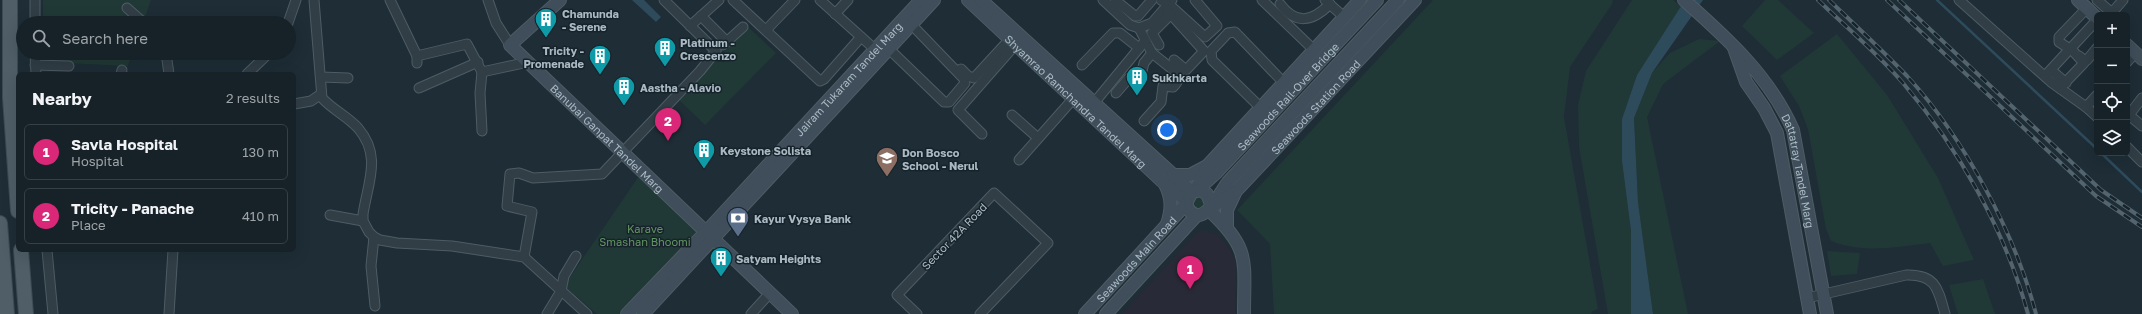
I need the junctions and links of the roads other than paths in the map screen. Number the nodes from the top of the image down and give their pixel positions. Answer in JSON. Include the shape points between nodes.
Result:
{"nodes":[{"id":1,"x":10,"y":0,"type":"edge"},
{"id":2,"x":35,"y":0,"type":"edge"},
{"id":3,"x":296,"y":0,"type":"edge"},
{"id":4,"x":314,"y":0,"type":"edge"},
{"id":5,"x":390,"y":0,"type":"edge"},
{"id":6,"x":488,"y":0,"type":"edge"},
{"id":7,"x":560,"y":0,"type":"edge"},
{"id":8,"x":664,"y":0,"type":"edge"},
{"id":9,"x":719,"y":0,"type":"edge"},
{"id":10,"x":733,"y":0,"type":"edge"},
{"id":11,"x":795,"y":0,"type":"edge"},
{"id":12,"x":820,"y":0,"type":"edge"},
{"id":13,"x":848,"y":0,"type":"edge"},
{"id":14,"x":921,"y":0,"type":"edge"},
{"id":15,"x":934,"y":0,"type":"edge"},
{"id":16,"x":968,"y":0,"type":"edge"},
{"id":17,"x":981,"y":0,"type":"edge"},
{"id":18,"x":1104,"y":0,"type":"edge"},
{"id":19,"x":1115,"y":0,"type":"edge"},
{"id":20,"x":1152,"y":0,"type":"edge"},
{"id":21,"x":1195,"y":0,"type":"edge"},
{"id":22,"x":1262,"y":0,"type":"edge"},
{"id":23,"x":1360,"y":0,"type":"edge"},
{"id":24,"x":1377,"y":0,"type":"edge"},
{"id":25,"x":1398,"y":0,"type":"edge"},
{"id":26,"x":1415,"y":0,"type":"edge"},
{"id":27,"x":1684,"y":0,"type":"edge"},
{"id":28,"x":1959,"y":0,"type":"edge"},
{"id":29,"x":2097,"y":0,"type":"edge"},
{"id":30,"x":2123,"y":0,"type":"edge"},
{"id":31,"x":1327,"y":2,"type":"edge"},
{"id":32,"x":1168,"y":4,"type":"edge"},
{"id":33,"x":2082,"y":4,"type":"edge"},
{"id":34,"x":1279,"y":5,"type":"edge"},
{"id":35,"x":127,"y":8,"type":"dead end"},
{"id":36,"x":2109,"y":12,"type":"edge"},
{"id":37,"x":2113,"y":12,"type":"edge"},
{"id":38,"x":835,"y":14,"type":"junction"},
{"id":39,"x":35,"y":16,"type":"edge"},
{"id":40,"x":136,"y":16,"type":"edge"},
{"id":41,"x":290,"y":16,"type":"edge"},
{"id":42,"x":701,"y":16,"type":"junction"},
{"id":43,"x":2094,"y":16,"type":"edge"},
{"id":44,"x":1344,"y":17,"type":"junction"},
{"id":45,"x":2094,"y":22,"type":"edge"},
{"id":46,"x":912,"y":23,"type":"junction"},
{"id":47,"x":690,"y":26,"type":"junction"},
{"id":48,"x":744,"y":27,"type":"dead end"},
{"id":49,"x":1140,"y":28,"type":"junction"},
{"id":50,"x":2094,"y":28,"type":"edge"},
{"id":51,"x":766,"y":30,"type":"junction"},
{"id":52,"x":861,"y":37,"type":"junction"},
{"id":53,"x":727,"y":42,"type":"junction"},
{"id":54,"x":1012,"y":43,"type":"junction"},
{"id":55,"x":1142,"y":44,"type":"junction"},
{"id":56,"x":510,"y":45,"type":"junction"},
{"id":57,"x":1159,"y":45,"type":"dead end"},
{"id":58,"x":1733,"y":45,"type":"junction"},
{"id":59,"x":1314,"y":50,"type":"junction"},
{"id":60,"x":716,"y":51,"type":"junction"},
{"id":61,"x":882,"y":51,"type":"junction"},
{"id":62,"x":2094,"y":51,"type":"edge"},
{"id":63,"x":1152,"y":53,"type":"junction"},
{"id":64,"x":167,"y":60,"type":"edge"},
{"id":65,"x":262,"y":60,"type":"edge"},
{"id":66,"x":1174,"y":60,"type":"dead end"},
{"id":67,"x":478,"y":62,"type":"junction"},
{"id":68,"x":528,"y":62,"type":"junction"},
{"id":69,"x":69,"y":66,"type":"dead end"},
{"id":70,"x":1082,"y":66,"type":"dead end"},
{"id":71,"x":35,"y":70,"type":"edge"},
{"id":72,"x":169,"y":72,"type":"edge"},
{"id":73,"x":249,"y":72,"type":"edge"},
{"id":74,"x":482,"y":72,"type":"junction"},
{"id":75,"x":2051,"y":76,"type":"junction"},
{"id":76,"x":321,"y":77,"type":"junction"},
{"id":77,"x":348,"y":78,"type":"dead end"},
{"id":78,"x":1284,"y":83,"type":"junction"},
{"id":79,"x":2063,"y":86,"type":"junction"},
{"id":80,"x":419,"y":88,"type":"dead end"},
{"id":81,"x":321,"y":94,"type":"junction"},
{"id":82,"x":1116,"y":94,"type":"dead end"},
{"id":83,"x":2094,"y":98,"type":"edge"},
{"id":84,"x":2142,"y":98,"type":"edge"},
{"id":85,"x":1073,"y":99,"type":"junction"},
{"id":86,"x":1094,"y":103,"type":"junction"},
{"id":87,"x":296,"y":104,"type":"edge"},
{"id":88,"x":2086,"y":107,"type":"junction"},
{"id":89,"x":1261,"y":108,"type":"junction"},
{"id":90,"x":1012,"y":114,"type":"dead end"},
{"id":91,"x":2094,"y":114,"type":"edge"},
{"id":92,"x":1144,"y":121,"type":"dead end"},
{"id":93,"x":2142,"y":126,"type":"edge"},
{"id":94,"x":482,"y":131,"type":"dead end"},
{"id":95,"x":982,"y":134,"type":"dead end"},
{"id":96,"x":1038,"y":138,"type":"junction"},
{"id":97,"x":2130,"y":150,"type":"edge"},
{"id":98,"x":622,"y":152,"type":"junction"},
{"id":99,"x":1019,"y":160,"type":"dead end"},
{"id":100,"x":2142,"y":162,"type":"edge"},
{"id":101,"x":1208,"y":164,"type":"junction"},
{"id":102,"x":1173,"y":175,"type":"junction"},
{"id":103,"x":16,"y":182,"type":"edge"},
{"id":104,"x":1164,"y":183,"type":"junction"},
{"id":105,"x":1237,"y":190,"type":"junction"},
{"id":106,"x":1191,"y":196,"type":"junction"},
{"id":107,"x":1210,"y":207,"type":"junction"},
{"id":108,"x":1197,"y":215,"type":"junction"},
{"id":109,"x":330,"y":216,"type":"dead end"},
{"id":110,"x":363,"y":221,"type":"junction"},
{"id":111,"x":0,"y":223,"type":"edge"},
{"id":112,"x":1167,"y":225,"type":"junction"},
{"id":113,"x":1227,"y":227,"type":"junction"},
{"id":114,"x":710,"y":236,"type":"junction"},
{"id":115,"x":374,"y":237,"type":"junction"},
{"id":116,"x":21,"y":252,"type":"edge"},
{"id":117,"x":47,"y":252,"type":"edge"},
{"id":118,"x":173,"y":252,"type":"edge"},
{"id":119,"x":576,"y":256,"type":"dead end"},
{"id":120,"x":524,"y":257,"type":"junction"},
{"id":121,"x":561,"y":291,"type":"junction"},
{"id":122,"x":770,"y":293,"type":"junction"},
{"id":123,"x":1824,"y":295,"type":"junction"},
{"id":124,"x":1807,"y":298,"type":"junction"},
{"id":125,"x":375,"y":306,"type":"dead end"},
{"id":126,"x":7,"y":314,"type":"edge"},
{"id":127,"x":26,"y":314,"type":"edge"},
{"id":128,"x":52,"y":314,"type":"edge"},
{"id":129,"x":169,"y":314,"type":"edge"},
{"id":130,"x":547,"y":314,"type":"edge"},
{"id":131,"x":587,"y":314,"type":"edge"},
{"id":132,"x":627,"y":314,"type":"edge"},
{"id":133,"x":643,"y":314,"type":"edge"},
{"id":134,"x":751,"y":314,"type":"edge"},
{"id":135,"x":792,"y":314,"type":"edge"},
{"id":136,"x":916,"y":314,"type":"edge"},
{"id":137,"x":980,"y":314,"type":"edge"},
{"id":138,"x":1085,"y":314,"type":"edge"},
{"id":139,"x":1106,"y":314,"type":"edge"},
{"id":140,"x":1244,"y":314,"type":"edge"},
{"id":141,"x":1810,"y":314,"type":"edge"},
{"id":142,"x":1827,"y":314,"type":"edge"},
{"id":143,"x":1946,"y":314,"type":"edge"}],
"edges":[{"from":1,"to":103,"type":"main road","via":[[10,98]]},
{"from":2,"to":39,"type":"street"},
{"from":3,"to":41,"type":"street"},
{"from":4,"to":76,"type":"street"},
{"from":5,"to":67,"type":"street","via":[[417,60],[467,44]]},
{"from":6,"to":56,"type":"street","name":"Banubai Ganpat Tandel Marg","via":[[496,23]]},
{"from":7,"to":56,"type":"main road"},
{"from":8,"to":47,"type":"street"},
{"from":9,"to":42,"type":"street"},
{"from":10,"to":51,"type":"street"},
{"from":11,"to":51,"type":"street"},
{"from":12,"to":38,"type":"street"},
{"from":13,"to":38,"type":"street"},
{"from":14,"to":61,"type":"main road","name":"Jairam Tukaram Tandel Marg"},
{"from":15,"to":46,"type":"main road","name":"Jairam Tukaram Tandel Marg"},
{"from":16,"to":54,"type":"main road","name":"Shyamrao Ramchandra Tandel Marg"},
{"from":17,"to":86,"type":"main road","name":"Shyamrao Ramchandra Tandel Marg"},
{"from":18,"to":49,"type":"street","via":[[1130,25]]},
{"from":19,"to":20,"type":"street","via":[[1134,16],[1138,16]]},
{"from":21,"to":32,"type":"street","via":[[1217,26],[1205,37]]},
{"from":22,"to":34,"type":"street"},
{"from":23,"to":44,"type":"main road"},
{"from":24,"to":106,"type":"main road","name":"Seawoods Rail-Over Bridge","via":[[1217,172]]},
{"from":25,"to":107,"type":"main road","name":"Seawoods Rail-Over Bridge","via":[[1228,182]]},
{"from":26,"to":105,"type":"main road","name":"Seawoods Station Road"},
{"from":27,"to":58,"type":"main road","name":"Dattatray Tandel Marg"},
{"from":28,"to":75,"type":"street"},
{"from":29,"to":36,"type":"street"},
{"from":30,"to":37,"type":"street"},
{"from":31,"to":34,"type":"street","via":[[1318,15],[1307,18],[1295,17]]},
{"from":31,"to":44,"type":"street"},
{"from":32,"to":49,"type":"street","via":[[1152,23]]},
{"from":32,"to":57,"type":"street","via":[[1152,33]]},
{"from":32,"to":66,"type":"street","via":[[1204,51],[1186,70]]},
{"from":33,"to":43,"type":"main road"},
{"from":33,"to":45,"type":"street","via":[[2059,37],[2059,42],[2070,49]]},
{"from":34,"to":59,"type":"street"},
{"from":35,"to":40,"type":"street"},
{"from":38,"to":52,"type":"street"},
{"from":42,"to":47,"type":"street"},
{"from":42,"to":53,"type":"street"},
{"from":44,"to":59,"type":"main road"},
{"from":46,"to":54,"type":"street","via":[[971,78]]},
{"from":46,"to":61,"type":"main road","name":"Jairam Tukaram Tandel Marg"},
{"from":46,"to":61,"type":"street","via":[[964,79],[966,84],[949,102],[944,102]]},
{"from":47,"to":60,"type":"street"},
{"from":48,"to":53,"type":"street"},
{"from":49,"to":55,"type":"street"},
{"from":50,"to":62,"type":"street","via":[[2075,50],[2085,61]]},
{"from":51,"to":52,"type":"street","via":[[820,81]]},
{"from":52,"to":61,"type":"street"},
{"from":53,"to":60,"type":"street"},
{"from":54,"to":85,"type":"main road","name":"Shyamrao Ramchandra Tandel Marg"},
{"from":54,"to":95,"type":"street","via":[[958,110]]},
{"from":55,"to":63,"type":"street"},
{"from":55,"to":70,"type":"street","via":[[1120,33],[1113,33]]},
{"from":55,"to":86,"type":"street"},
{"from":56,"to":68,"type":"main road","name":"Banubai Ganpat Tandel Marg"},
{"from":58,"to":123,"type":"main road","name":"Dattatray Tandel Marg","via":[[1779,100],[1793,130]]},
{"from":58,"to":124,"type":"main road","name":"Dattatray Tandel Marg","via":[[1746,82],[1777,133]]},
{"from":59,"to":78,"type":"main road"},
{"from":60,"to":98,"type":"street"},
{"from":61,"to":114,"type":"main road","name":"Jairam Tukaram Tandel Marg"},
{"from":63,"to":82,"type":"street","via":[[1144,63],[1141,75],[1129,78]]},
{"from":63,"to":92,"type":"street","via":[[1177,72],[1178,82],[1173,87],[1162,86],[1161,102]]},
{"from":64,"to":72,"type":"street"},
{"from":65,"to":73,"type":"street"},
{"from":67,"to":74,"type":"street"},
{"from":67,"to":80,"type":"street"},
{"from":68,"to":74,"type":"street"},
{"from":68,"to":98,"type":"main road","name":"Banubai Ganpat Tandel Marg"},
{"from":69,"to":71,"type":"street"},
{"from":74,"to":94,"type":"street"},
{"from":75,"to":79,"type":"street"},
{"from":75,"to":79,"type":"street","via":[[2068,51],[2072,50],[2084,63]]},
{"from":76,"to":77,"type":"street"},
{"from":76,"to":81,"type":"street"},
{"from":78,"to":89,"type":"main road"},
{"from":78,"to":89,"type":"street","via":[[1235,32],[1228,33],[1211,51],[1212,60]]},
{"from":79,"to":88,"type":"street"},
{"from":81,"to":87,"type":"street","via":[[311,101]]},
{"from":81,"to":110,"type":"street","via":[[331,108],[358,128],[370,149],[372,172],[365,197]]},
{"from":83,"to":88,"type":"street"},
{"from":84,"to":93,"type":"street","via":[[2129,115]]},
{"from":85,"to":96,"type":"street"},
{"from":85,"to":104,"type":"main road","name":"Shyamrao Ramchandra Tandel Marg"},
{"from":86,"to":102,"type":"main road","name":"Shyamrao Ramchandra Tandel Marg"},
{"from":88,"to":91,"type":"street"},
{"from":89,"to":101,"type":"main road"},
{"from":90,"to":96,"type":"street"},
{"from":96,"to":99,"type":"street"},
{"from":97,"to":100,"type":"street"},
{"from":98,"to":114,"type":"main road","name":"Banubai Ganpat Tandel Marg"},
{"from":98,"to":120,"type":"street","via":[[598,175],[533,178],[519,173],[510,174],[507,206],[532,212]]},
{"from":101,"to":102,"type":"main road","via":[[1190,175]]},
{"from":101,"to":106,"type":"main road"},
{"from":102,"to":106,"type":"main road","name":"Shyamrao Ramchandra Tandel Marg"},
{"from":104,"to":106,"type":"main road","name":"Shyamrao Ramchandra Tandel Marg"},
{"from":104,"to":112,"type":"main road","via":[[1171,200]]},
{"from":105,"to":107,"type":"main road","name":"Seawoods Station Road"},
{"from":105,"to":113,"type":"main road","via":[[1227,210]]},
{"from":106,"to":107,"type":"main road","via":[[1207,194]]},
{"from":106,"to":108,"type":"main road","via":[[1190,211]]},
{"from":106,"to":112,"type":"main road","name":"Seawoods Main Road"},
{"from":107,"to":108,"type":"main road","via":[[1204,214]]},
{"from":107,"to":113,"type":"main road"},
{"from":108,"to":139,"type":"main road","name":"Seawoods Main Road"},
{"from":109,"to":110,"type":"street"},
{"from":110,"to":115,"type":"street"},
{"from":111,"to":126,"type":"main road"},
{"from":112,"to":138,"type":"main road","name":"Seawoods Main Road"},
{"from":113,"to":140,"type":"main road","via":[[1243,254]]},
{"from":114,"to":122,"type":"main road","name":"Banubai Ganpat Tandel Marg"},
{"from":114,"to":132,"type":"main road","name":"Jairam Tukaram Tandel Marg"},
{"from":114,"to":133,"type":"main road","name":"Jairam Tukaram Tandel Marg"},
{"from":115,"to":120,"type":"street","via":[[397,243],[452,246]]},
{"from":115,"to":125,"type":"street","via":[[371,266]]},
{"from":116,"to":127,"type":"main road"},
{"from":117,"to":128,"type":"street"},
{"from":118,"to":129,"type":"street"},
{"from":119,"to":121,"type":"street","via":[[564,276]]},
{"from":120,"to":121,"type":"street"},
{"from":121,"to":130,"type":"street"},
{"from":121,"to":131,"type":"street"},
{"from":122,"to":134,"type":"street"},
{"from":122,"to":135,"type":"main road","name":"Banubai Ganpat Tandel Marg"},
{"from":123,"to":124,"type":"street"},
{"from":123,"to":142,"type":"main road","name":"Dattatray Tandel Marg"},
{"from":123,"to":143,"type":"street","via":[[1906,275],[1920,274],[1934,283]]},
{"from":124,"to":141,"type":"main road","name":"Dattatray Tandel Marg"},
{"from":136,"to":137,"type":"street","name":"Sector 42A Road","via":[[897,295],[994,193],[1048,243]]}]}
